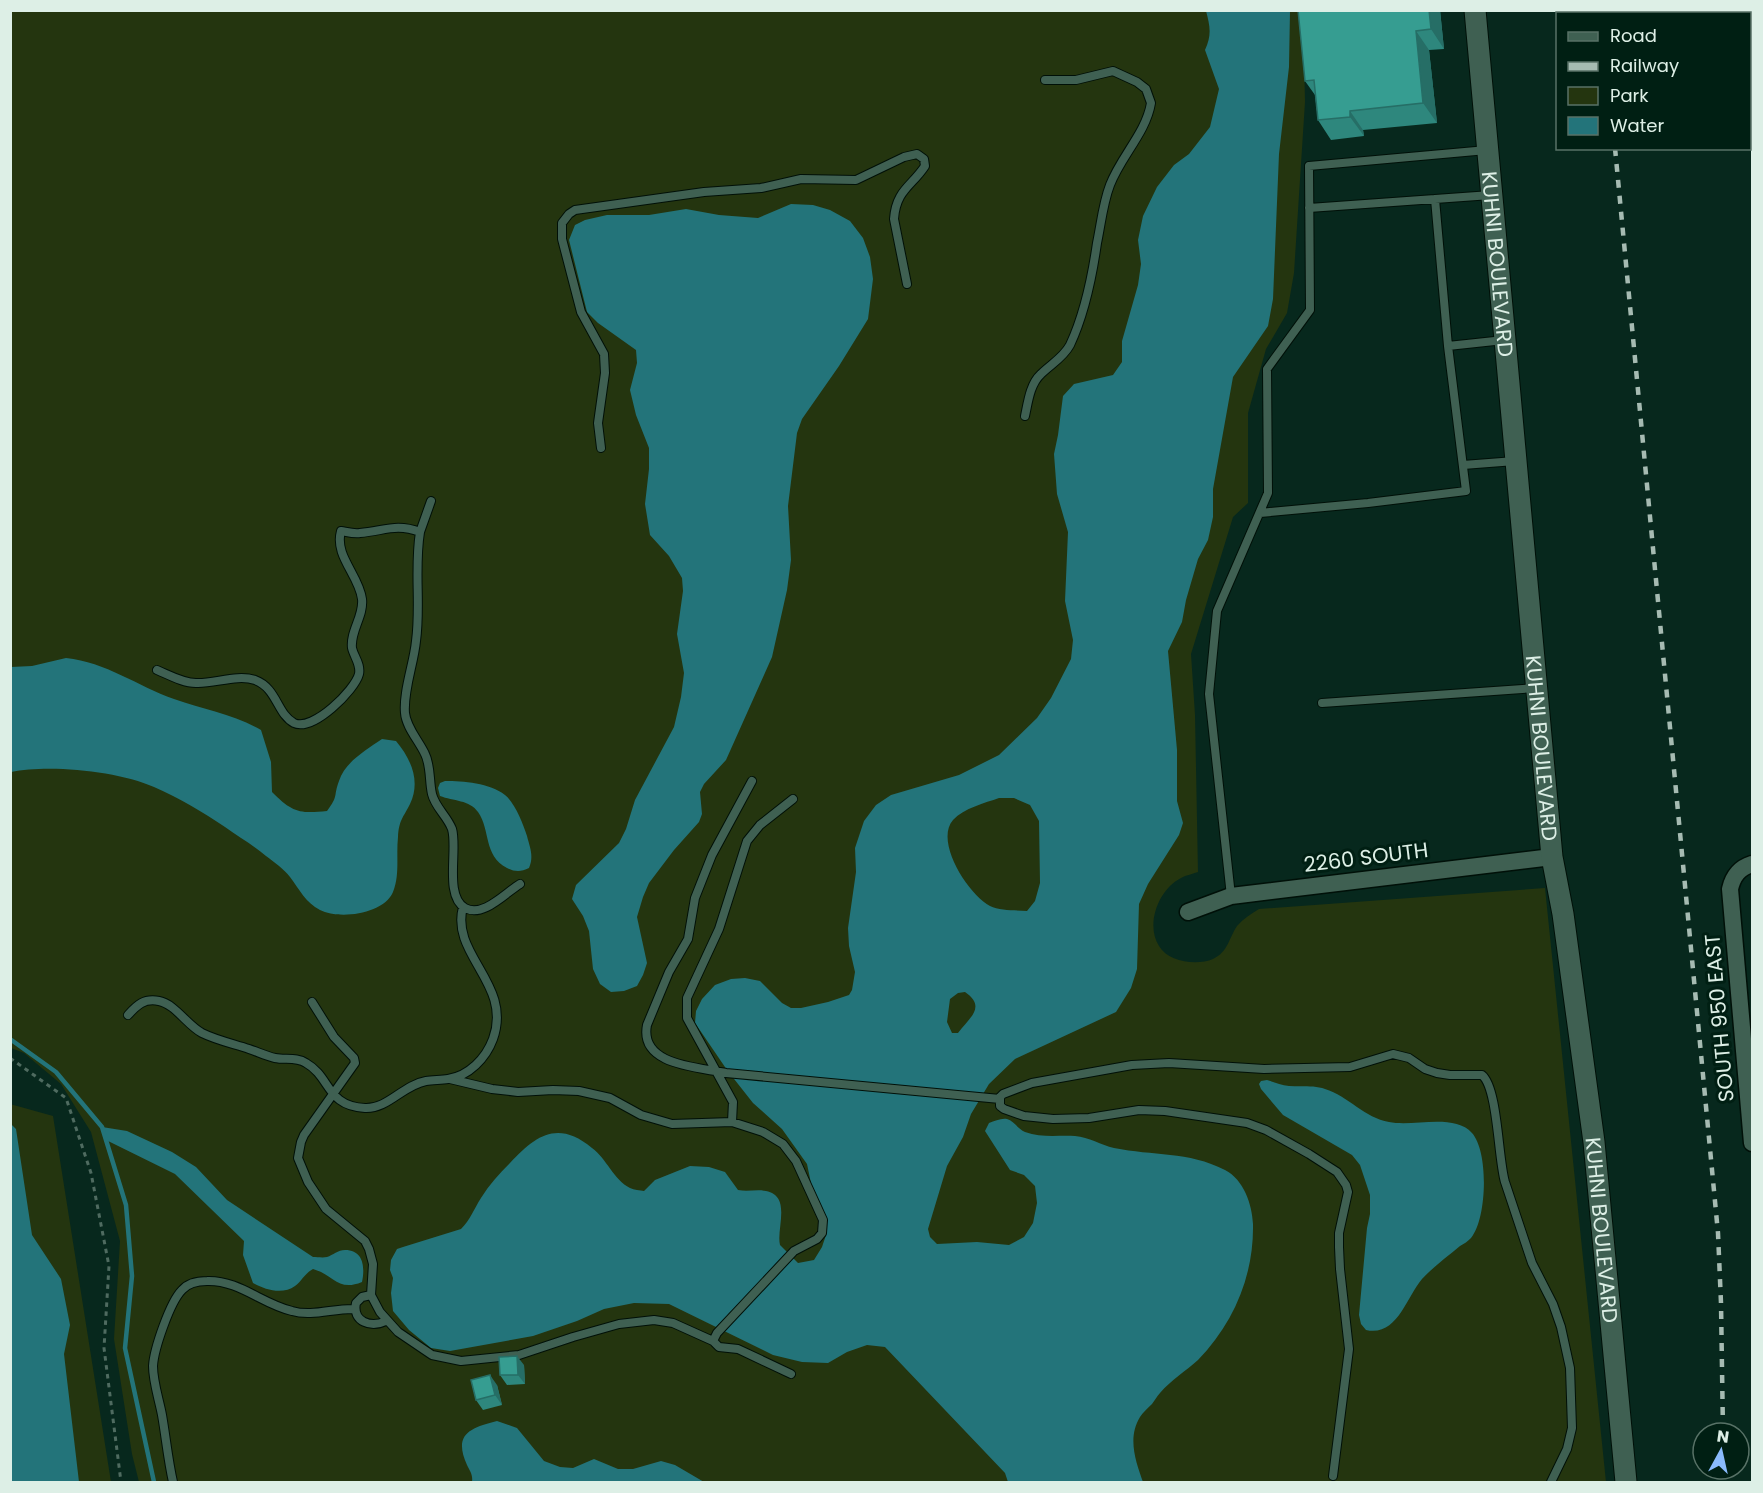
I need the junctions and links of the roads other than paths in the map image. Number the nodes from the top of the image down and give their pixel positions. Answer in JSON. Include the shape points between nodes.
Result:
{"nodes":[{"id":1,"x":1475,"y":10,"type":"edge"},
{"id":2,"x":1045,"y":80,"type":"dead end"},
{"id":3,"x":1487,"y":150,"type":"junction"},
{"id":4,"x":1491,"y":195,"type":"junction"},
{"id":5,"x":1435,"y":199,"type":"junction"},
{"id":6,"x":1309,"y":208,"type":"junction"},
{"id":7,"x":907,"y":284,"type":"dead end"},
{"id":8,"x":1505,"y":340,"type":"junction"},
{"id":9,"x":1448,"y":346,"type":"junction"},
{"id":10,"x":1025,"y":416,"type":"dead end"},
{"id":11,"x":601,"y":448,"type":"dead end"},
{"id":12,"x":1516,"y":461,"type":"junction"},
{"id":13,"x":1463,"y":465,"type":"junction"},
{"id":14,"x":431,"y":501,"type":"dead end"},
{"id":15,"x":1260,"y":513,"type":"junction"},
{"id":16,"x":420,"y":532,"type":"junction"},
{"id":17,"x":157,"y":670,"type":"dead end"},
{"id":18,"x":1537,"y":688,"type":"junction"},
{"id":19,"x":1322,"y":703,"type":"dead end"},
{"id":20,"x":752,"y":780,"type":"dead end"},
{"id":21,"x":793,"y":799,"type":"dead end"},
{"id":22,"x":1552,"y":857,"type":"junction"},
{"id":23,"x":1752,"y":864,"type":"edge"},
{"id":24,"x":520,"y":884,"type":"dead end"},
{"id":25,"x":1230,"y":896,"type":"junction"},
{"id":26,"x":463,"y":907,"type":"junction"},
{"id":27,"x":1188,"y":912,"type":"dead end"},
{"id":28,"x":312,"y":1002,"type":"dead end"},
{"id":29,"x":128,"y":1015,"type":"dead end"},
{"id":30,"x":471,"y":1070,"type":"junction"},
{"id":31,"x":722,"y":1072,"type":"junction"},
{"id":32,"x":450,"y":1079,"type":"junction"},
{"id":33,"x":473,"y":1085,"type":"junction"},
{"id":34,"x":333,"y":1095,"type":"junction"},
{"id":35,"x":1000,"y":1099,"type":"junction"},
{"id":36,"x":732,"y":1122,"type":"junction"},
{"id":37,"x":1752,"y":1143,"type":"edge"},
{"id":38,"x":371,"y":1294,"type":"junction"},
{"id":39,"x":355,"y":1309,"type":"junction"},
{"id":40,"x":386,"y":1321,"type":"junction"},
{"id":41,"x":715,"y":1337,"type":"junction"},
{"id":42,"x":791,"y":1374,"type":"dead end"},
{"id":43,"x":1333,"y":1476,"type":"dead end"},
{"id":44,"x":173,"y":1482,"type":"edge"},
{"id":45,"x":1551,"y":1482,"type":"edge"},
{"id":46,"x":1626,"y":1482,"type":"edge"}],
"edges":[{"from":1,"to":3,"type":"street","name":"KUHNI BOULEVARD"},
{"from":2,"to":10,"type":"lane","via":[[1076,80],[1113,70],[1146,89],[1151,103],[1143,126],[1110,185],[1086,303],[1069,346],[1033,384]]},
{"from":3,"to":4,"type":"street","name":"KUHNI BOULEVARD"},
{"from":3,"to":6,"type":"lane","via":[[1309,166]]},
{"from":4,"to":5,"type":"lane"},
{"from":4,"to":8,"type":"street","name":"KUHNI BOULEVARD"},
{"from":5,"to":6,"type":"lane"},
{"from":5,"to":9,"type":"lane"},
{"from":6,"to":15,"type":"lane","via":[[1310,310],[1267,369],[1268,493]]},
{"from":7,"to":11,"type":"lane","via":[[894,219],[902,192],[925,166],[924,159],[917,154],[856,180],[801,179],[761,188],[575,210],[562,223],[562,240],[581,312],[604,354],[598,423]]},
{"from":8,"to":9,"type":"lane"},
{"from":8,"to":12,"type":"street","name":"KUHNI BOULEVARD"},
{"from":9,"to":13,"type":"lane"},
{"from":12,"to":13,"type":"lane"},
{"from":12,"to":18,"type":"street","name":"KUHNI BOULEVARD"},
{"from":13,"to":15,"type":"lane","via":[[1466,491]]},
{"from":14,"to":16,"type":"lane"},
{"from":15,"to":25,"type":"lane","via":[[1217,611],[1209,694]]},
{"from":16,"to":17,"type":"lane","via":[[390,526],[358,533],[341,531],[340,549],[362,598],[352,648],[359,671],[356,681],[339,700],[313,722],[294,723],[268,688],[255,680],[193,683]]},
{"from":16,"to":26,"type":"lane","via":[[417,640],[404,711],[426,756],[432,795],[452,829],[455,893]]},
{"from":18,"to":19,"type":"lane"},
{"from":18,"to":22,"type":"street","name":"KUHNI BOULEVARD"},
{"from":20,"to":31,"type":"lane","via":[[712,855],[694,898],[688,939],[669,972],[645,1034],[656,1054]]},
{"from":21,"to":31,"type":"lane","via":[[760,825],[747,841],[718,929],[687,998],[687,1018]]},
{"from":22,"to":25,"type":"street","name":"2260 SOUTH"},
{"from":22,"to":46,"type":"street","name":"KUHNI BOULEVARD","via":[[1594,1142]]},
{"from":23,"to":37,"type":"street","name":"SOUTH 950 EAST","via":[[1739,870],[1730,890]]},
{"from":24,"to":26,"type":"lane","via":[[485,908],[472,911]]},
{"from":25,"to":27,"type":"street","name":"2260 SOUTH"},
{"from":26,"to":30,"type":"lane","via":[[465,938],[490,985],[498,1013],[488,1051]]},
{"from":28,"to":34,"type":"lane","via":[[333,1037],[354,1058],[355,1063]]},
{"from":29,"to":34,"type":"lane","via":[[144,1001],[163,1002],[203,1034],[276,1058],[308,1063]]},
{"from":30,"to":32,"type":"lane"},
{"from":30,"to":33,"type":"lane"},
{"from":31,"to":35,"type":"lane"},
{"from":31,"to":36,"type":"lane","via":[[733,1102]]},
{"from":32,"to":33,"type":"lane"},
{"from":32,"to":34,"type":"lane","via":[[420,1082],[375,1107],[357,1107]]},
{"from":33,"to":36,"type":"lane","via":[[518,1092],[579,1091],[610,1098],[641,1115],[672,1124]]},
{"from":34,"to":38,"type":"lane","via":[[304,1135],[298,1158],[320,1202],[358,1233],[369,1249],[373,1264]]},
{"from":35,"to":43,"type":"lane","via":[[1004,1109],[1033,1117],[1079,1119],[1138,1110],[1247,1123],[1337,1172],[1348,1192],[1339,1246],[1350,1349]]},
{"from":35,"to":45,"type":"lane","via":[[1003,1094],[1032,1083],[1132,1065],[1169,1063],[1264,1069],[1340,1067],[1362,1065],[1393,1054],[1437,1073],[1482,1075],[1489,1083],[1501,1169],[1532,1263],[1561,1327],[1570,1368],[1572,1428],[1559,1470]]},
{"from":36,"to":41,"type":"lane","via":[[783,1144],[796,1161],[823,1220],[823,1229],[817,1239],[794,1251]]},
{"from":38,"to":39,"type":"lane","via":[[359,1299]]},
{"from":38,"to":40,"type":"lane"},
{"from":39,"to":40,"type":"lane","via":[[363,1321],[375,1325]]},
{"from":39,"to":44,"type":"lane","via":[[302,1314],[223,1282],[199,1281],[182,1289],[161,1333],[153,1363]]},
{"from":40,"to":41,"type":"lane","via":[[432,1355],[462,1361],[519,1356],[619,1324],[654,1320]]},
{"from":41,"to":42,"type":"lane","via":[[719,1347],[738,1349]]}]}
